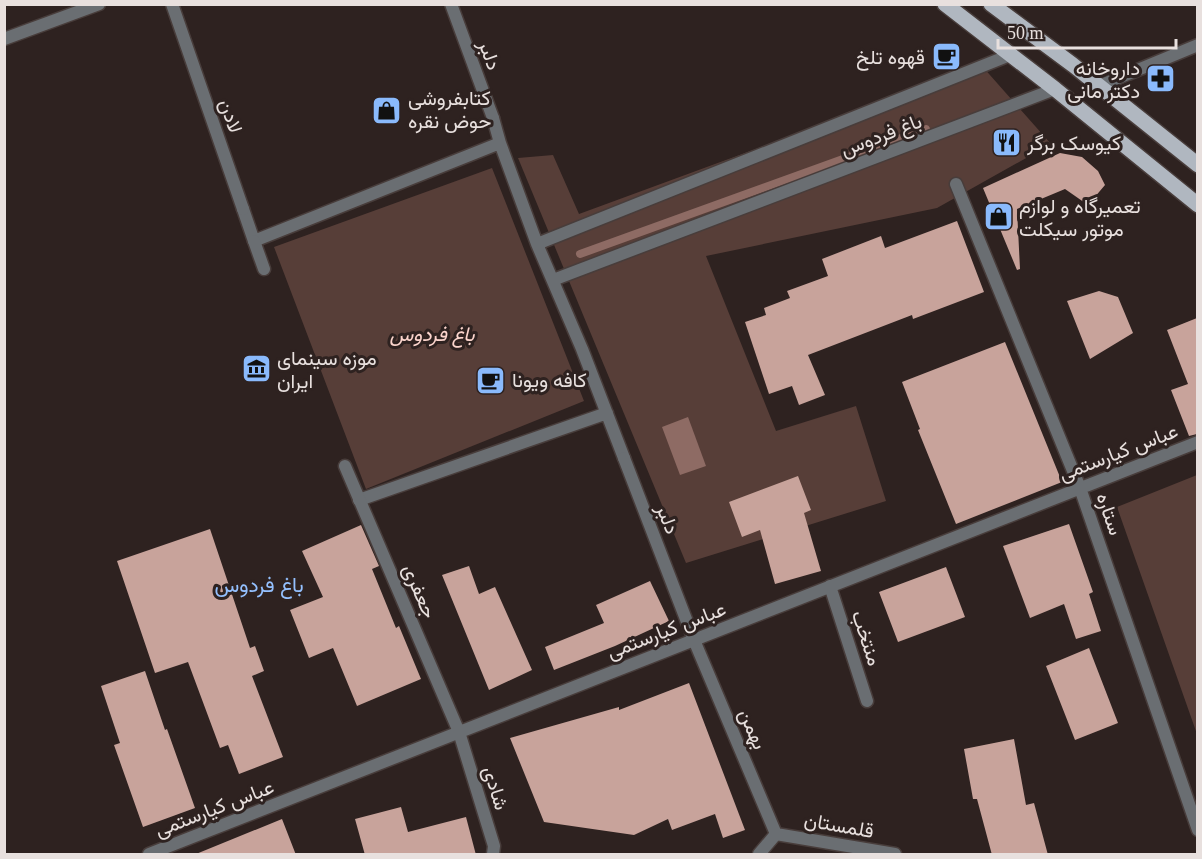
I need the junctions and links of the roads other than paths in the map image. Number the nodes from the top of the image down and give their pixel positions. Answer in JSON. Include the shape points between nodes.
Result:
{"nodes":[{"id":1,"x":99,"y":4,"type":"edge"},
{"id":2,"x":172,"y":4,"type":"edge"},
{"id":3,"x":451,"y":4,"type":"edge"},
{"id":4,"x":945,"y":4,"type":"edge"},
{"id":5,"x":991,"y":4,"type":"edge"},
{"id":6,"x":4,"y":39,"type":"edge"},
{"id":7,"x":1197,"y":45,"type":"edge"},
{"id":8,"x":1010,"y":55,"type":"junction"},
{"id":9,"x":1098,"y":86,"type":"junction"},
{"id":10,"x":1055,"y":89,"type":"junction"},
{"id":11,"x":500,"y":143,"type":"junction"},
{"id":12,"x":1197,"y":165,"type":"edge"},
{"id":13,"x":956,"y":184,"type":"dead end"},
{"id":14,"x":1197,"y":205,"type":"edge"},
{"id":15,"x":254,"y":241,"type":"junction"},
{"id":16,"x":537,"y":244,"type":"junction"},
{"id":17,"x":264,"y":269,"type":"dead end"},
{"id":18,"x":553,"y":280,"type":"junction"},
{"id":19,"x":607,"y":413,"type":"junction"},
{"id":20,"x":1197,"y":442,"type":"edge"},
{"id":21,"x":345,"y":466,"type":"dead end"},
{"id":22,"x":1080,"y":488,"type":"junction"},
{"id":23,"x":359,"y":500,"type":"junction"},
{"id":24,"x":830,"y":586,"type":"junction"},
{"id":25,"x":694,"y":640,"type":"junction"},
{"id":26,"x":867,"y":701,"type":"dead end"},
{"id":27,"x":459,"y":732,"type":"junction"},
{"id":28,"x":1197,"y":830,"type":"edge"},
{"id":29,"x":776,"y":834,"type":"junction"},
{"id":30,"x":148,"y":855,"type":"edge"},
{"id":31,"x":493,"y":855,"type":"edge"},
{"id":32,"x":759,"y":855,"type":"edge"},
{"id":33,"x":895,"y":855,"type":"edge"}],
"edges":[{"from":1,"to":6,"type":"street"},
{"from":2,"to":15,"type":"street","name":"لادن"},
{"from":3,"to":11,"type":"street","name":"دلبر"},
{"from":4,"to":8,"type":"main road"},
{"from":5,"to":9,"type":"main road"},
{"from":7,"to":9,"type":"street"},
{"from":8,"to":10,"type":"main road"},
{"from":8,"to":16,"type":"street"},
{"from":9,"to":12,"type":"main road"},
{"from":10,"to":14,"type":"main road"},
{"from":10,"to":18,"type":"street","name":"باغ فردوس"},
{"from":11,"to":15,"type":"street"},
{"from":11,"to":16,"type":"street","name":"دلبر"},
{"from":13,"to":22,"type":"street","name":"ستاره"},
{"from":15,"to":17,"type":"street","name":"لادن"},
{"from":16,"to":18,"type":"street","name":"دلبر"},
{"from":18,"to":19,"type":"street","name":"دلبر"},
{"from":19,"to":23,"type":"street"},
{"from":19,"to":25,"type":"street","name":"دلبر"},
{"from":20,"to":22,"type":"street","name":"عباس کیارستمی"},
{"from":21,"to":23,"type":"street","name":"جعفری"},
{"from":22,"to":24,"type":"street","name":"عباس کیارستمی"},
{"from":22,"to":28,"type":"street","name":"ستاره"},
{"from":23,"to":27,"type":"street","name":"جعفری"},
{"from":24,"to":25,"type":"street","name":"عباس کیارستمی"},
{"from":24,"to":26,"type":"street","name":"منتخب"},
{"from":25,"to":27,"type":"street","name":"عباس کیارستمی"},
{"from":25,"to":29,"type":"street","name":"بهمن"},
{"from":27,"to":30,"type":"street","name":"عباس کیارستمی"},
{"from":27,"to":31,"type":"street","name":"شادی","via":[[494,846]]},
{"from":29,"to":32,"type":"street"},
{"from":29,"to":33,"type":"street","name":"قلمستان"}]}
